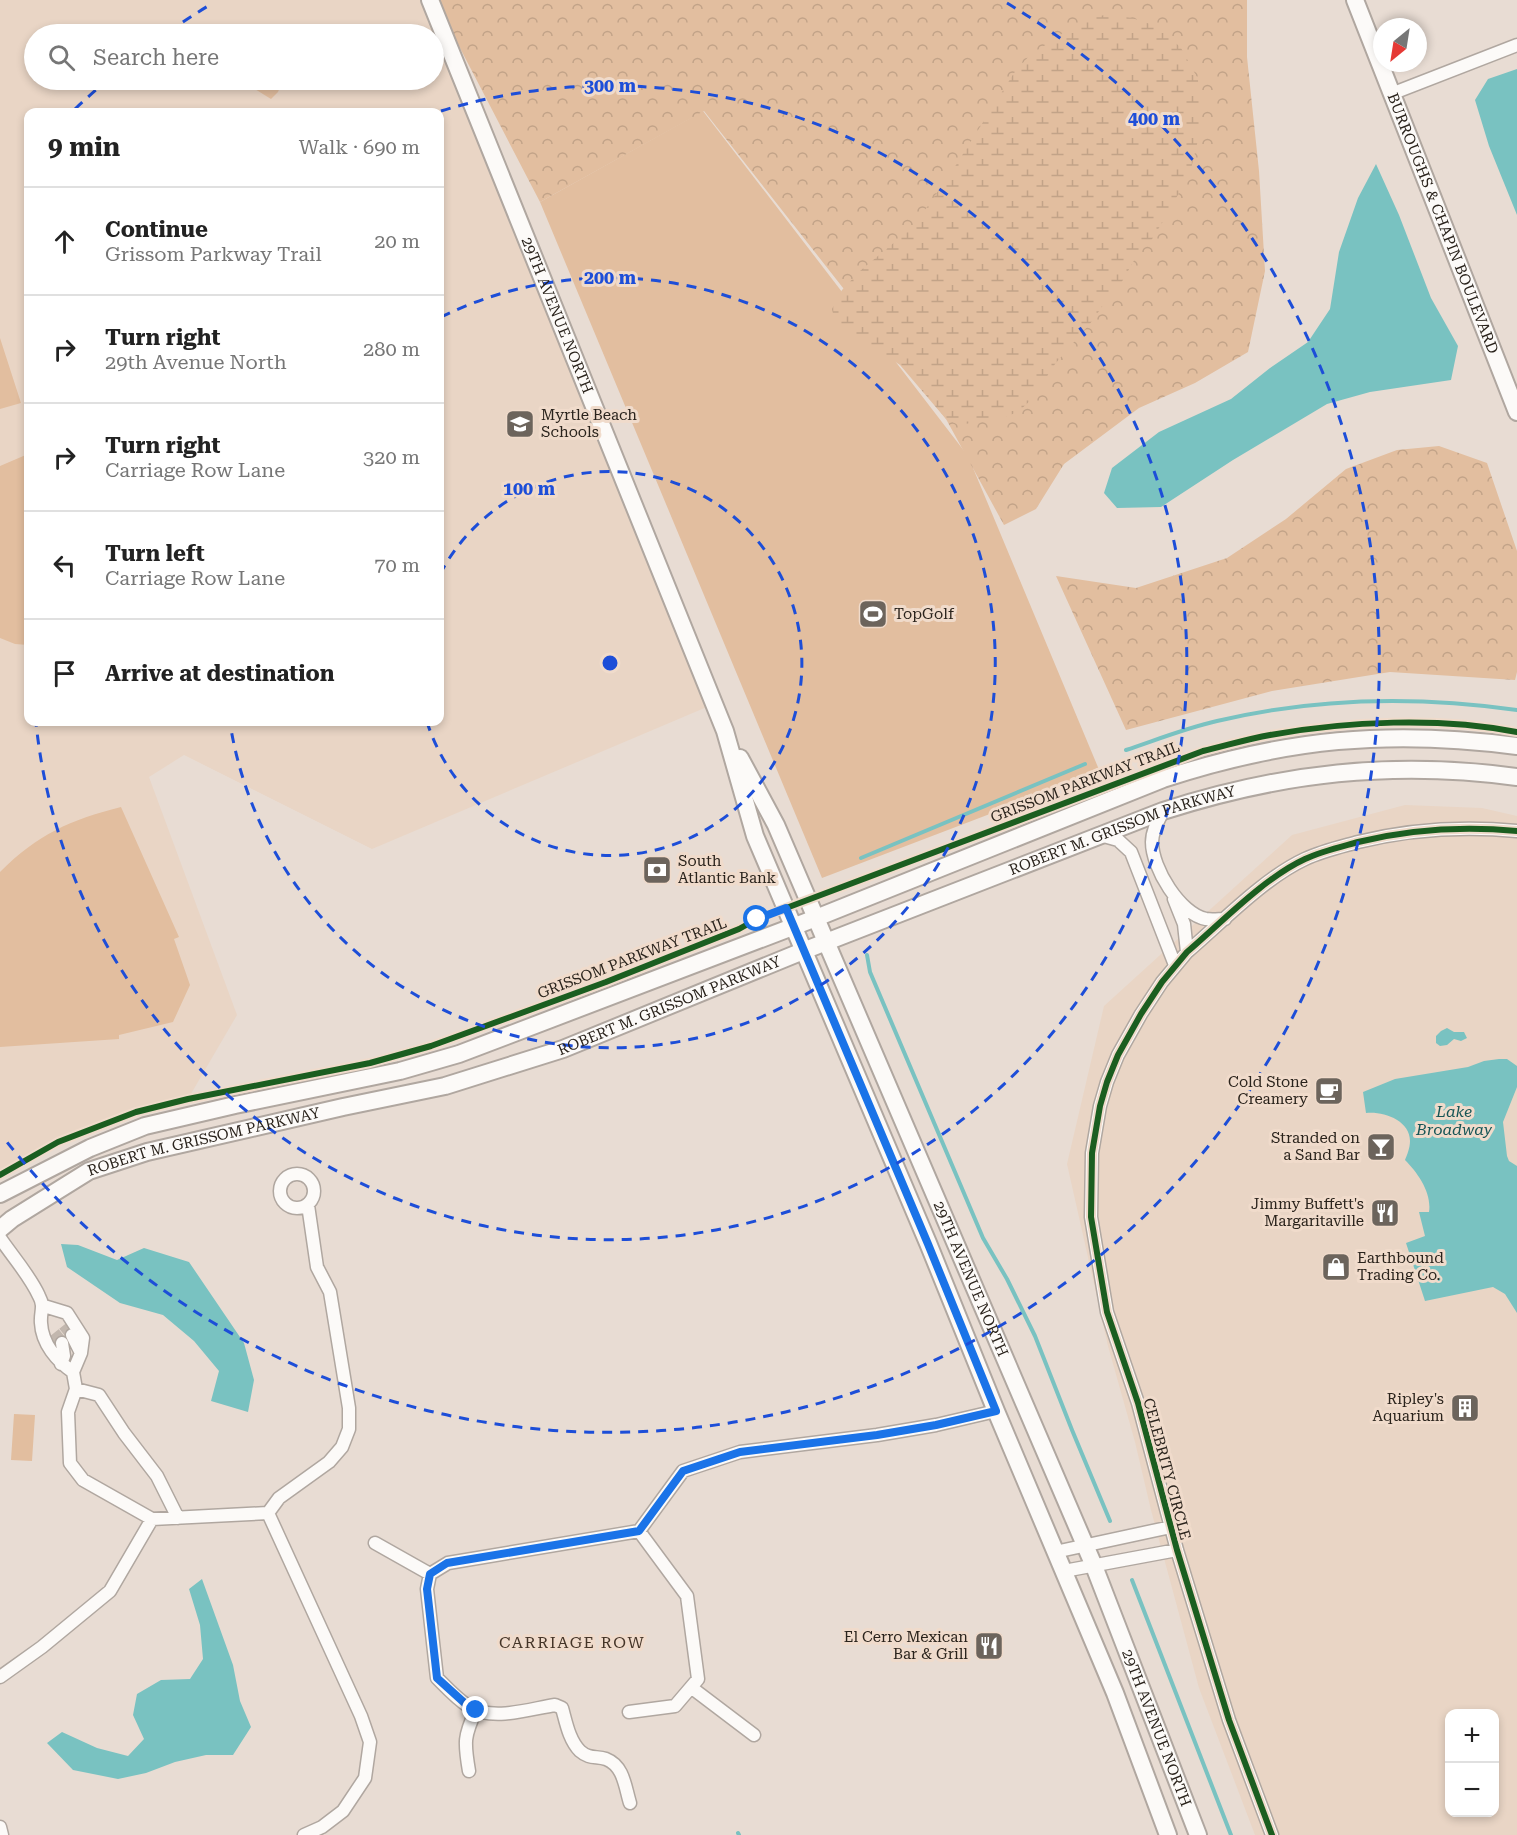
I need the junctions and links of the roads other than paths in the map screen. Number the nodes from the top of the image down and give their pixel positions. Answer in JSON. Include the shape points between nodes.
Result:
{"nodes":[{"id":1,"x":430,"y":0,"type":"edge"},
{"id":2,"x":1355,"y":0,"type":"edge"},
{"id":3,"x":440,"y":24,"type":"edge"},
{"id":4,"x":444,"y":35,"type":"edge"},
{"id":5,"x":1517,"y":45,"type":"edge"},
{"id":6,"x":1391,"y":94,"type":"junction"},
{"id":7,"x":1517,"y":412,"type":"edge"},
{"id":8,"x":725,"y":731,"type":"junction"},
{"id":9,"x":1517,"y":746,"type":"edge"},
{"id":10,"x":1517,"y":777,"type":"edge"},
{"id":11,"x":1163,"y":812,"type":"junction"},
{"id":12,"x":1517,"y":831,"type":"edge"},
{"id":13,"x":1100,"y":836,"type":"junction"},
{"id":14,"x":1173,"y":896,"type":"junction"},
{"id":15,"x":816,"y":918,"type":"junction"},
{"id":16,"x":1225,"y":919,"type":"junction"},
{"id":17,"x":794,"y":925,"type":"junction"},
{"id":18,"x":826,"y":943,"type":"junction"},
{"id":19,"x":803,"y":951,"type":"junction"},
{"id":20,"x":1187,"y":952,"type":"junction"},
{"id":21,"x":1176,"y":965,"type":"junction"},
{"id":22,"x":0,"y":1194,"type":"edge"},
{"id":23,"x":308,"y":1204,"type":"dead end"},
{"id":24,"x":0,"y":1229,"type":"edge"},
{"id":25,"x":0,"y":1238,"type":"edge"},
{"id":26,"x":44,"y":1306,"type":"junction"},
{"id":27,"x":56,"y":1311,"type":"junction"},
{"id":28,"x":40,"y":1323,"type":"junction"},
{"id":29,"x":81,"y":1353,"type":"junction"},
{"id":30,"x":61,"y":1364,"type":"junction"},
{"id":31,"x":73,"y":1372,"type":"junction"},
{"id":32,"x":76,"y":1389,"type":"junction"},
{"id":33,"x":996,"y":1411,"type":"junction"},
{"id":34,"x":268,"y":1514,"type":"junction"},
{"id":35,"x":178,"y":1518,"type":"junction"},
{"id":36,"x":153,"y":1520,"type":"junction"},
{"id":37,"x":1171,"y":1527,"type":"junction"},
{"id":38,"x":639,"y":1531,"type":"junction"},
{"id":39,"x":375,"y":1543,"type":"dead end"},
{"id":40,"x":1085,"y":1546,"type":"junction"},
{"id":41,"x":1177,"y":1550,"type":"junction"},
{"id":42,"x":1055,"y":1552,"type":"junction"},
{"id":43,"x":1094,"y":1566,"type":"junction"},
{"id":44,"x":1064,"y":1571,"type":"junction"},
{"id":45,"x":430,"y":1574,"type":"junction"},
{"id":46,"x":0,"y":1677,"type":"edge"},
{"id":47,"x":692,"y":1688,"type":"junction"},
{"id":48,"x":476,"y":1710,"type":"junction"},
{"id":49,"x":628,"y":1712,"type":"dead end"},
{"id":50,"x":754,"y":1735,"type":"dead end"},
{"id":51,"x":469,"y":1771,"type":"dead end"},
{"id":52,"x":630,"y":1803,"type":"dead end"},
{"id":53,"x":0,"y":1827,"type":"edge"},
{"id":54,"x":2,"y":1835,"type":"edge"},
{"id":55,"x":304,"y":1835,"type":"edge"},
{"id":56,"x":1168,"y":1835,"type":"edge"},
{"id":57,"x":1198,"y":1835,"type":"edge"},
{"id":58,"x":1272,"y":1835,"type":"edge"}],
"edges":[{"from":1,"to":3,"type":"main road","name":"29TH AVENUE NORTH"},
{"from":2,"to":6,"type":"main road","name":"BURROUGHS & CHAPIN BOULEVARD"},
{"from":4,"to":8,"type":"main road","name":"29TH AVENUE NORTH"},
{"from":5,"to":6,"type":"street"},
{"from":6,"to":7,"type":"main road","name":"BURROUGHS & CHAPIN BOULEVARD"},
{"from":8,"to":15,"type":"main road","name":"29TH AVENUE NORTH","via":[[776,825]]},
{"from":8,"to":17,"type":"main road","name":"29TH AVENUE NORTH","via":[[755,836]]},
{"from":9,"to":15,"type":"main road","name":"ROBERT M. GRISSOM PARKWAY","via":[[1423,737],[1381,738],[1319,742],[1253,753],[1163,779]]},
{"from":10,"to":11,"type":"main road","name":"ROBERT M. GRISSOM PARKWAY","via":[[1429,769],[1338,773],[1246,787]]},
{"from":11,"to":13,"type":"main road","name":"ROBERT M. GRISSOM PARKWAY"},
{"from":11,"to":14,"type":"street","via":[[1155,829],[1153,850]]},
{"from":12,"to":16,"type":"street","name":"CELEBRITY CIRCLE","via":[[1435,829],[1335,848],[1305,859],[1276,877]]},
{"from":13,"to":18,"type":"main road","name":"ROBERT M. GRISSOM PARKWAY"},
{"from":13,"to":21,"type":"street","via":[[1118,840],[1131,852]]},
{"from":14,"to":16,"type":"street","via":[[1206,919]]},
{"from":14,"to":20,"type":"street","via":[[1184,924]]},
{"from":15,"to":17,"type":"main road","name":"ROBERT M. GRISSOM PARKWAY"},
{"from":15,"to":18,"type":"main road","name":"29TH AVENUE NORTH"},
{"from":16,"to":20,"type":"street","name":"CELEBRITY CIRCLE"},
{"from":17,"to":19,"type":"main road","name":"29TH AVENUE NORTH"},
{"from":17,"to":22,"type":"main road","name":"ROBERT M. GRISSOM PARKWAY","via":[[459,1054],[400,1071],[145,1126],[90,1148]]},
{"from":18,"to":19,"type":"main road","name":"ROBERT M. GRISSOM PARKWAY"},
{"from":18,"to":40,"type":"main road","name":"29TH AVENUE NORTH"},
{"from":19,"to":24,"type":"main road","name":"ROBERT M. GRISSOM PARKWAY","via":[[563,1049],[445,1086],[147,1152],[89,1171]]},
{"from":19,"to":33,"type":"main road","name":"29TH AVENUE NORTH"},
{"from":20,"to":21,"type":"street","name":"CELEBRITY CIRCLE"},
{"from":21,"to":37,"type":"street","name":"CELEBRITY CIRCLE","via":[[1140,1014],[1118,1055],[1100,1106],[1090,1174],[1094,1238],[1107,1312]]},
{"from":23,"to":34,"type":"street","via":[[317,1267],[330,1292],[349,1429],[342,1447],[329,1462],[279,1498]]},
{"from":25,"to":26,"type":"street"},
{"from":26,"to":27,"type":"street"},
{"from":26,"to":28,"type":"street"},
{"from":27,"to":29,"type":"street"},
{"from":27,"to":29,"type":"street","via":[[72,1318],[83,1338]]},
{"from":28,"to":30,"type":"street"},
{"from":28,"to":30,"type":"street","via":[[58,1338],[64,1356]]},
{"from":29,"to":31,"type":"street"},
{"from":30,"to":31,"type":"street"},
{"from":31,"to":32,"type":"street"},
{"from":32,"to":35,"type":"street","via":[[99,1395],[157,1476]]},
{"from":32,"to":36,"type":"street","via":[[68,1412],[70,1463],[83,1480]]},
{"from":33,"to":38,"type":"street","via":[[877,1435],[740,1452],[683,1471]]},
{"from":33,"to":42,"type":"main road","name":"29TH AVENUE NORTH"},
{"from":34,"to":35,"type":"street"},
{"from":34,"to":55,"type":"street","via":[[370,1742],[365,1778],[343,1811]]},
{"from":35,"to":36,"type":"street"},
{"from":36,"to":46,"type":"street","via":[[110,1591]]},
{"from":37,"to":40,"type":"street"},
{"from":37,"to":41,"type":"street","name":"CELEBRITY CIRCLE"},
{"from":38,"to":45,"type":"street","via":[[447,1563]]},
{"from":38,"to":47,"type":"street","via":[[687,1596],[698,1679]]},
{"from":39,"to":45,"type":"street"},
{"from":40,"to":42,"type":"street"},
{"from":40,"to":43,"type":"main road","name":"29TH AVENUE NORTH"},
{"from":41,"to":43,"type":"street"},
{"from":41,"to":58,"type":"street","name":"CELEBRITY CIRCLE","via":[[1229,1720]]},
{"from":42,"to":44,"type":"main road","name":"29TH AVENUE NORTH"},
{"from":43,"to":44,"type":"street"},
{"from":43,"to":57,"type":"main road","name":"29TH AVENUE NORTH"},
{"from":44,"to":56,"type":"main road","name":"29TH AVENUE NORTH"},
{"from":45,"to":48,"type":"street","via":[[427,1589],[437,1678]]},
{"from":47,"to":49,"type":"street","via":[[675,1706]]},
{"from":47,"to":50,"type":"street"},
{"from":48,"to":51,"type":"street","via":[[464,1743]]},
{"from":48,"to":52,"type":"street","via":[[497,1714],[555,1705],[562,1708],[572,1741],[580,1751],[590,1758],[606,1759],[621,1771]]},
{"from":53,"to":54,"type":"street"}]}
